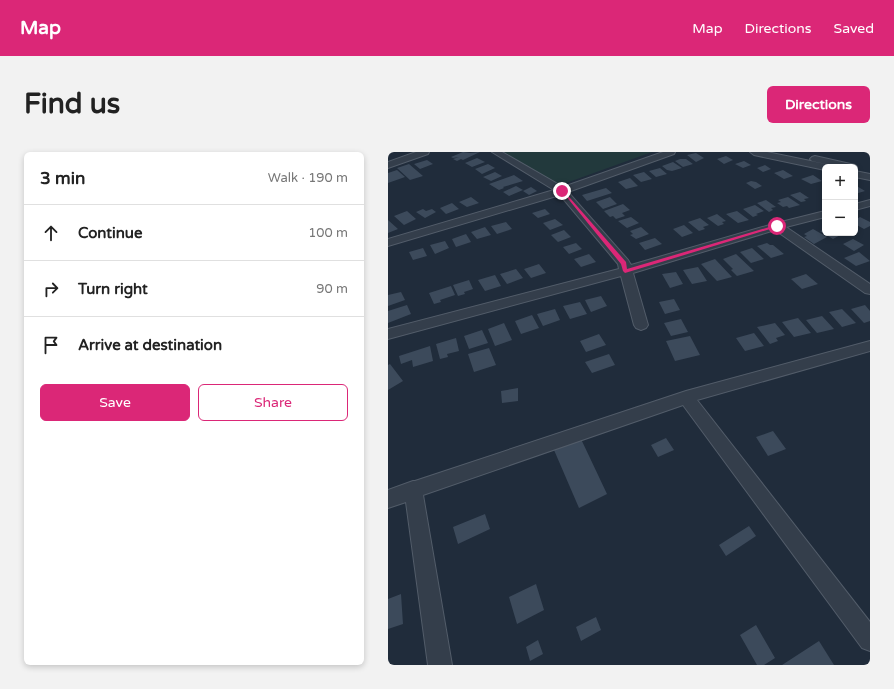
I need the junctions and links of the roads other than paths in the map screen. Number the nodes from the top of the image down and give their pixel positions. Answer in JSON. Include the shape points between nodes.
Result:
{"nodes":[{"id":1,"x":403,"y":152,"type":"edge"},
{"id":2,"x":425,"y":152,"type":"edge"},
{"id":3,"x":496,"y":152,"type":"edge"},
{"id":4,"x":671,"y":152,"type":"edge"},
{"id":5,"x":754,"y":152,"type":"edge"},
{"id":6,"x":782,"y":152,"type":"edge"},
{"id":7,"x":388,"y":157,"type":"edge"},
{"id":8,"x":840,"y":164,"type":"edge"},
{"id":9,"x":388,"y":165,"type":"edge"},
{"id":10,"x":822,"y":166,"type":"edge"},
{"id":11,"x":858,"y":168,"type":"edge"},
{"id":12,"x":870,"y":171,"type":"edge"},
{"id":13,"x":858,"y":175,"type":"edge"},
{"id":14,"x":870,"y":177,"type":"edge"},
{"id":15,"x":562,"y":191,"type":"junction"},
{"id":16,"x":870,"y":203,"type":"edge"},
{"id":17,"x":858,"y":206,"type":"edge"},
{"id":18,"x":822,"y":215,"type":"edge"},
{"id":19,"x":777,"y":226,"type":"junction"},
{"id":20,"x":388,"y":243,"type":"edge"},
{"id":21,"x":625,"y":271,"type":"junction"},
{"id":22,"x":870,"y":290,"type":"edge"},
{"id":23,"x":641,"y":326,"type":"dead end"},
{"id":24,"x":388,"y":334,"type":"edge"},
{"id":25,"x":870,"y":346,"type":"edge"},
{"id":26,"x":686,"y":397,"type":"junction"},
{"id":27,"x":413,"y":490,"type":"junction"},
{"id":28,"x":388,"y":499,"type":"edge"},
{"id":29,"x":870,"y":640,"type":"edge"},
{"id":30,"x":440,"y":665,"type":"edge"}],
"edges":[{"from":1,"to":7,"type":"street"},
{"from":2,"to":9,"type":"street"},
{"from":3,"to":15,"type":"street"},
{"from":4,"to":15,"type":"street"},
{"from":5,"to":10,"type":"street"},
{"from":6,"to":8,"type":"street"},
{"from":11,"to":12,"type":"street"},
{"from":13,"to":14,"type":"street"},
{"from":15,"to":20,"type":"street"},
{"from":15,"to":21,"type":"street","via":[[624,263]]},
{"from":16,"to":17,"type":"street"},
{"from":18,"to":19,"type":"street"},
{"from":19,"to":21,"type":"street"},
{"from":19,"to":22,"type":"street"},
{"from":21,"to":23,"type":"street"},
{"from":21,"to":24,"type":"street"},
{"from":25,"to":26,"type":"street"},
{"from":26,"to":27,"type":"street"},
{"from":26,"to":29,"type":"street"},
{"from":27,"to":28,"type":"street"},
{"from":27,"to":30,"type":"street"}]}
